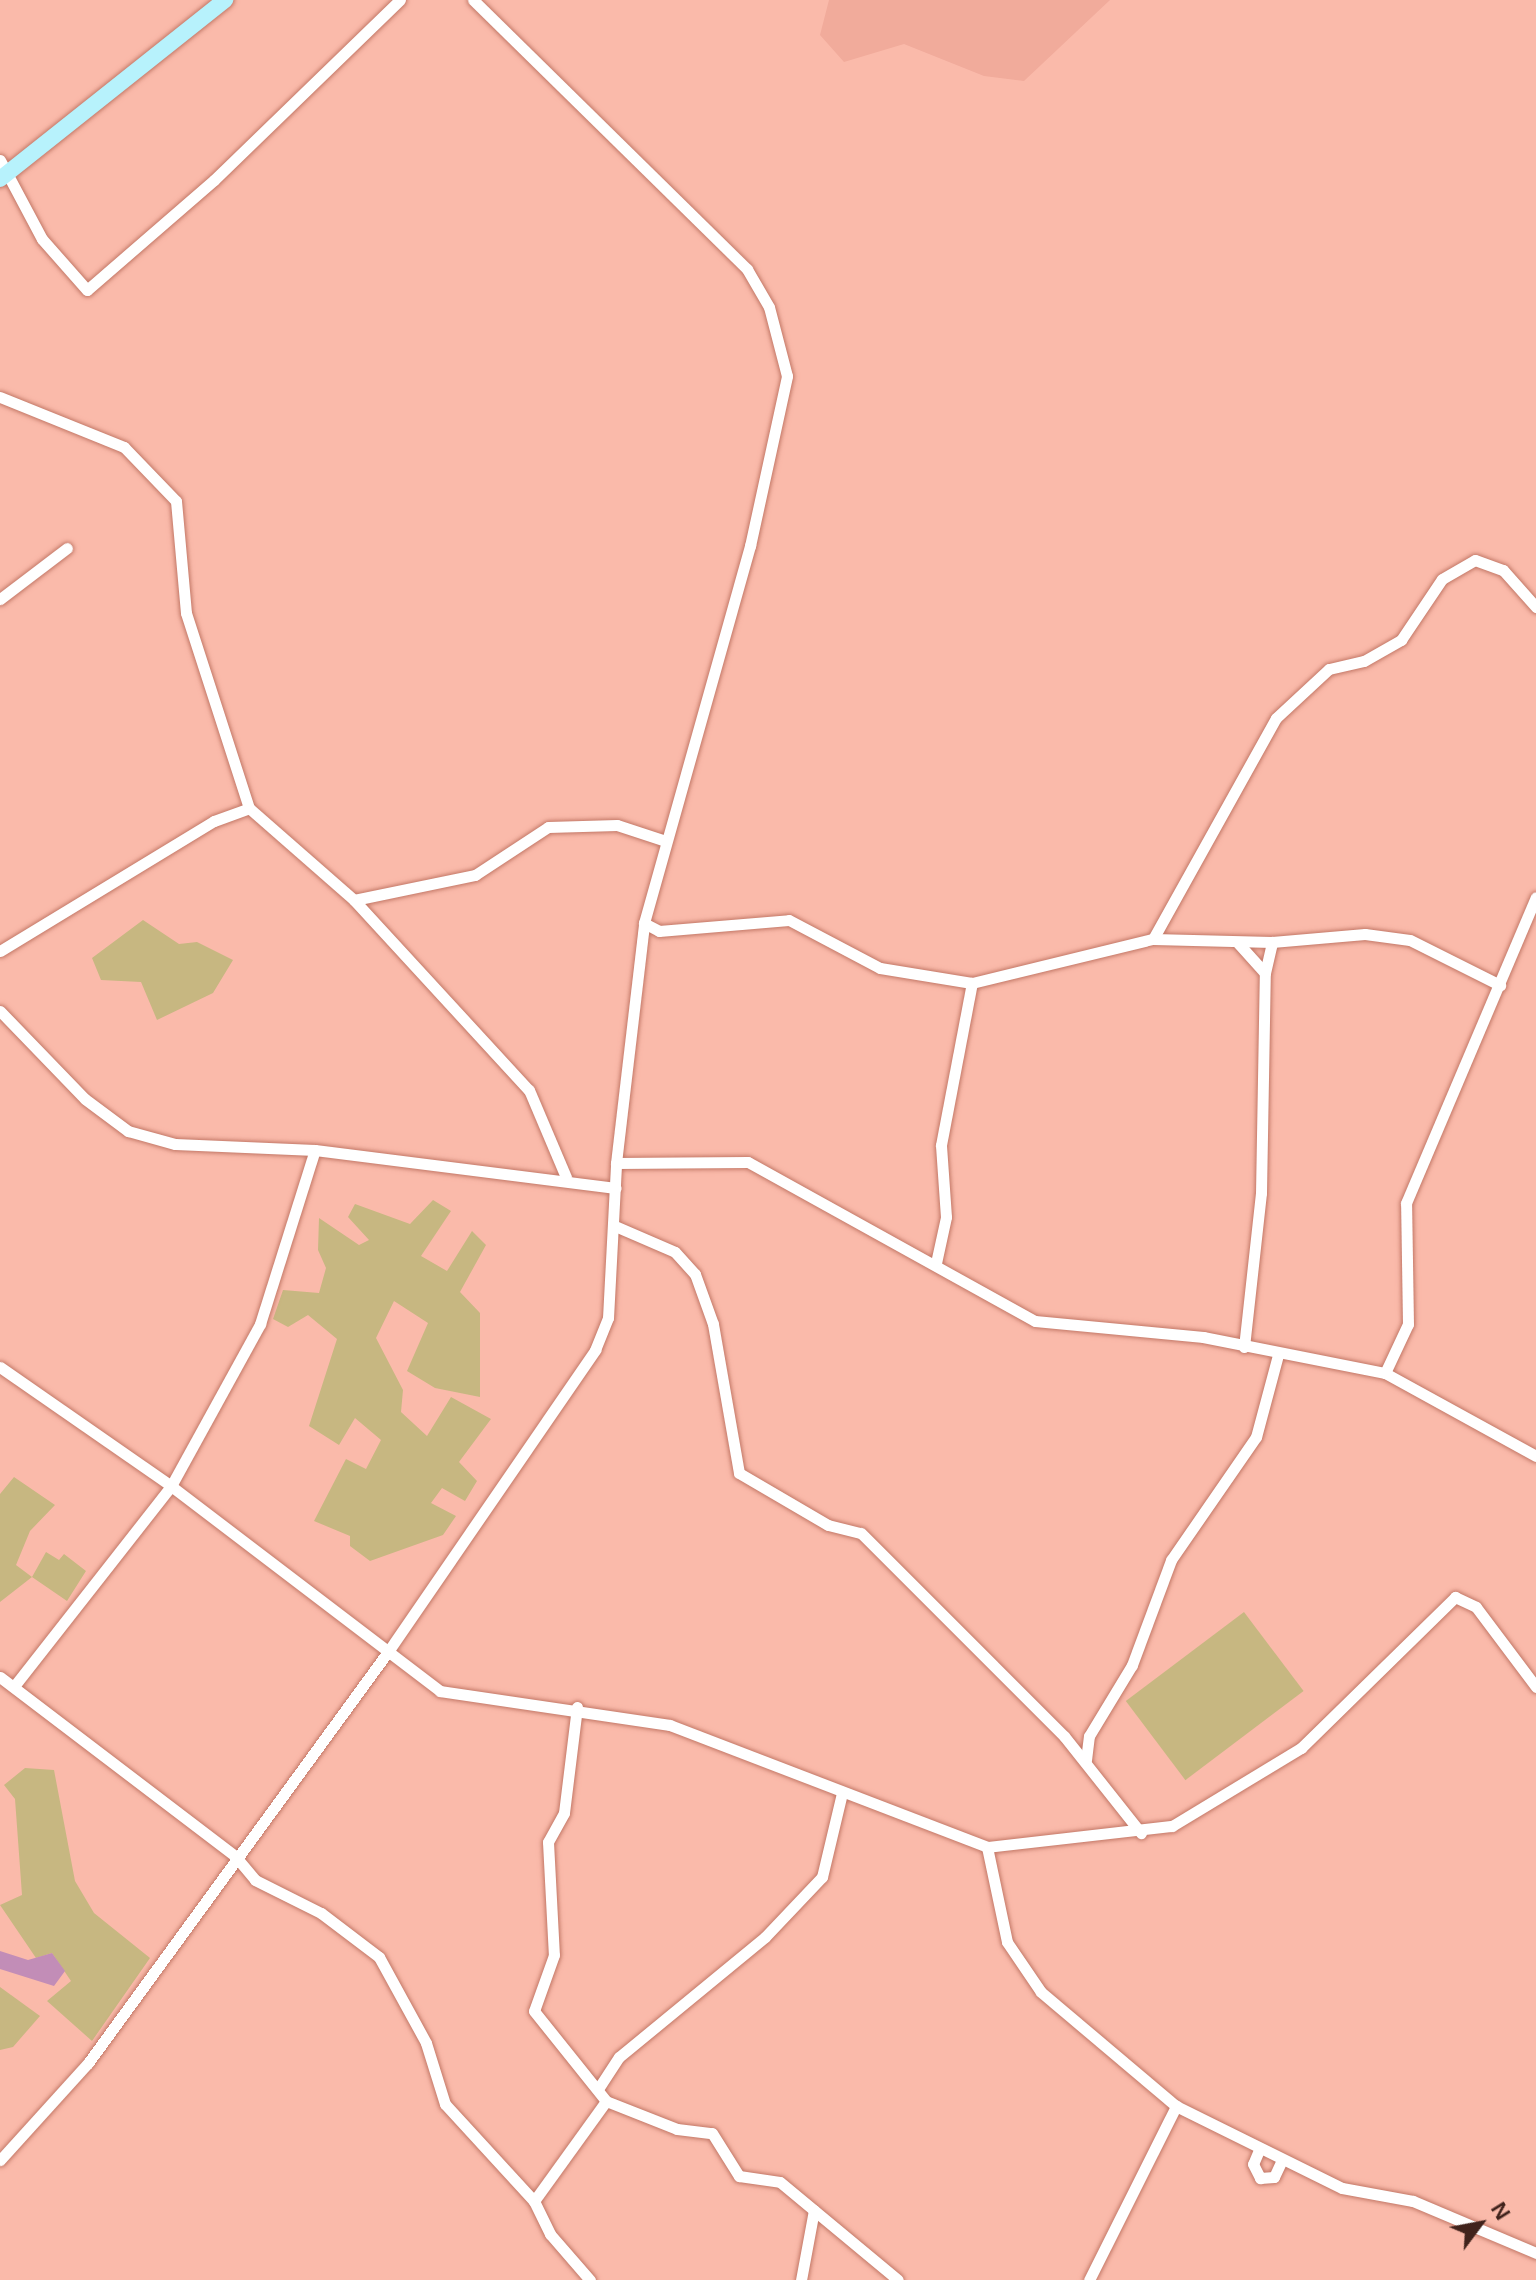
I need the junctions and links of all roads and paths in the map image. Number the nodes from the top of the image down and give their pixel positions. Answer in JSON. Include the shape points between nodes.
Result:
{"nodes":[{"id":1,"x":225,"y":0,"type":"edge"},
{"id":2,"x":400,"y":0,"type":"edge"},
{"id":3,"x":473,"y":0,"type":"edge"},
{"id":4,"x":2,"y":171,"type":"edge"},
{"id":5,"x":0,"y":397,"type":"edge"},
{"id":6,"x":67,"y":548,"type":"dead end"},
{"id":7,"x":0,"y":599,"type":"edge"},
{"id":8,"x":1536,"y":607,"type":"edge"},
{"id":9,"x":249,"y":808,"type":"junction"},
{"id":10,"x":663,"y":840,"type":"junction"},
{"id":11,"x":1536,"y":897,"type":"edge"},
{"id":12,"x":354,"y":900,"type":"junction"},
{"id":13,"x":644,"y":923,"type":"junction"},
{"id":14,"x":1153,"y":939,"type":"junction"},
{"id":15,"x":1272,"y":942,"type":"junction"},
{"id":16,"x":1238,"y":943,"type":"junction"},
{"id":17,"x":0,"y":951,"type":"edge"},
{"id":18,"x":1265,"y":973,"type":"junction"},
{"id":19,"x":972,"y":983,"type":"junction"},
{"id":20,"x":1500,"y":985,"type":"junction"},
{"id":21,"x":0,"y":1011,"type":"edge"},
{"id":22,"x":315,"y":1150,"type":"junction"},
{"id":23,"x":616,"y":1163,"type":"junction"},
{"id":24,"x":566,"y":1177,"type":"junction"},
{"id":25,"x":616,"y":1188,"type":"junction"},
{"id":26,"x":615,"y":1226,"type":"junction"},
{"id":27,"x":936,"y":1263,"type":"junction"},
{"id":28,"x":1244,"y":1347,"type":"junction"},
{"id":29,"x":1278,"y":1355,"type":"junction"},
{"id":30,"x":0,"y":1367,"type":"edge"},
{"id":31,"x":1385,"y":1373,"type":"junction"},
{"id":32,"x":1536,"y":1456,"type":"edge"},
{"id":33,"x":171,"y":1486,"type":"junction"},
{"id":34,"x":387,"y":1653,"type":"junction"},
{"id":35,"x":0,"y":1677,"type":"edge"},
{"id":36,"x":15,"y":1685,"type":"junction"},
{"id":37,"x":1536,"y":1687,"type":"edge"},
{"id":38,"x":577,"y":1707,"type":"junction"},
{"id":39,"x":1086,"y":1760,"type":"junction"},
{"id":40,"x":842,"y":1793,"type":"junction"},
{"id":41,"x":1141,"y":1833,"type":"junction"},
{"id":42,"x":987,"y":1847,"type":"junction"},
{"id":43,"x":236,"y":1857,"type":"junction"},
{"id":44,"x":598,"y":2089,"type":"junction"},
{"id":45,"x":606,"y":2101,"type":"junction"},
{"id":46,"x":1176,"y":2106,"type":"junction"},
{"id":47,"x":1259,"y":2150,"type":"junction"},
{"id":48,"x":0,"y":2160,"type":"edge"},
{"id":49,"x":1281,"y":2162,"type":"junction"},
{"id":50,"x":534,"y":2201,"type":"junction"},
{"id":51,"x":814,"y":2210,"type":"junction"},
{"id":52,"x":1536,"y":2253,"type":"edge"},
{"id":53,"x":590,"y":2280,"type":"edge"},
{"id":54,"x":801,"y":2280,"type":"edge"},
{"id":55,"x":898,"y":2280,"type":"edge"},
{"id":56,"x":1089,"y":2280,"type":"edge"}],
"edges":[{"from":1,"to":4,"type":"street"},
{"from":2,"to":4,"type":"street","via":[[214,180],[87,290],[42,239]]},
{"from":3,"to":10,"type":"street","via":[[747,269],[778,336],[787,376],[781,421]]},
{"from":5,"to":9,"type":"street","via":[[124,447],[176,501],[190,630]]},
{"from":6,"to":7,"type":"street"},
{"from":8,"to":14,"type":"street","via":[[1503,570],[1475,560],[1442,579],[1401,640],[1364,661],[1329,669],[1276,718]]},
{"from":9,"to":12,"type":"street"},
{"from":9,"to":17,"type":"street","via":[[214,821]]},
{"from":10,"to":12,"type":"street","via":[[617,825],[548,827],[475,875]]},
{"from":10,"to":13,"type":"street"},
{"from":11,"to":20,"type":"street"},
{"from":12,"to":24,"type":"street","via":[[529,1090]]},
{"from":13,"to":19,"type":"street","via":[[659,931],[789,920],[880,968]]},
{"from":13,"to":23,"type":"street"},
{"from":14,"to":16,"type":"street"},
{"from":14,"to":19,"type":"street"},
{"from":15,"to":16,"type":"street"},
{"from":15,"to":18,"type":"street"},
{"from":15,"to":20,"type":"street","via":[[1365,934],[1410,940]]},
{"from":16,"to":18,"type":"street"},
{"from":18,"to":28,"type":"street","via":[[1261,1193]]},
{"from":19,"to":27,"type":"street","via":[[941,1145],[946,1217]]},
{"from":20,"to":31,"type":"street","via":[[1406,1203],[1408,1324]]},
{"from":21,"to":22,"type":"street","via":[[85,1099],[128,1131],[175,1144]]},
{"from":22,"to":24,"type":"street"},
{"from":22,"to":33,"type":"street","via":[[260,1324]]},
{"from":23,"to":25,"type":"street"},
{"from":23,"to":27,"type":"street","via":[[748,1162]]},
{"from":24,"to":25,"type":"street"},
{"from":25,"to":26,"type":"street"},
{"from":26,"to":34,"type":"street","via":[[611,1298],[595,1350]]},
{"from":26,"to":39,"type":"street","via":[[675,1252],[695,1274],[713,1324],[739,1473],[828,1525],[861,1533]]},
{"from":27,"to":28,"type":"street","via":[[1035,1321]]},
{"from":28,"to":29,"type":"street"},
{"from":29,"to":31,"type":"street"},
{"from":29,"to":39,"type":"street","via":[[1256,1437],[1171,1560],[1132,1665],[1089,1736]]},
{"from":30,"to":33,"type":"street"},
{"from":31,"to":32,"type":"street"},
{"from":33,"to":34,"type":"street"},
{"from":33,"to":36,"type":"street"},
{"from":34,"to":38,"type":"street","via":[[440,1691]]},
{"from":34,"to":43,"type":"street"},
{"from":35,"to":36,"type":"street"},
{"from":36,"to":43,"type":"street"},
{"from":37,"to":41,"type":"street","via":[[1476,1607],[1455,1597],[1301,1748],[1172,1826]]},
{"from":38,"to":40,"type":"street","via":[[670,1725]]},
{"from":38,"to":44,"type":"street","via":[[564,1813],[548,1842],[554,1955],[534,2011]]},
{"from":39,"to":41,"type":"street"},
{"from":40,"to":42,"type":"street"},
{"from":40,"to":44,"type":"street","via":[[822,1877],[765,1937],[619,2057]]},
{"from":41,"to":42,"type":"street","via":[[1008,1840]]},
{"from":42,"to":46,"type":"street","via":[[1007,1942],[1041,1992]]},
{"from":43,"to":48,"type":"street","via":[[88,2063]]},
{"from":43,"to":50,"type":"street","via":[[255,1880],[321,1913],[379,1957],[426,2043],[445,2104]]},
{"from":44,"to":45,"type":"street"},
{"from":45,"to":50,"type":"street"},
{"from":45,"to":51,"type":"street","via":[[677,2129],[712,2133],[739,2176],[780,2182]]},
{"from":46,"to":47,"type":"street"},
{"from":46,"to":56,"type":"street"},
{"from":47,"to":49,"type":"street"},
{"from":47,"to":49,"type":"street","via":[[1253,2164],[1260,2178],[1274,2177]]},
{"from":49,"to":52,"type":"street","via":[[1342,2188],[1413,2201]]},
{"from":50,"to":53,"type":"street","via":[[550,2234]]},
{"from":51,"to":54,"type":"street"},
{"from":51,"to":55,"type":"street"}]}
